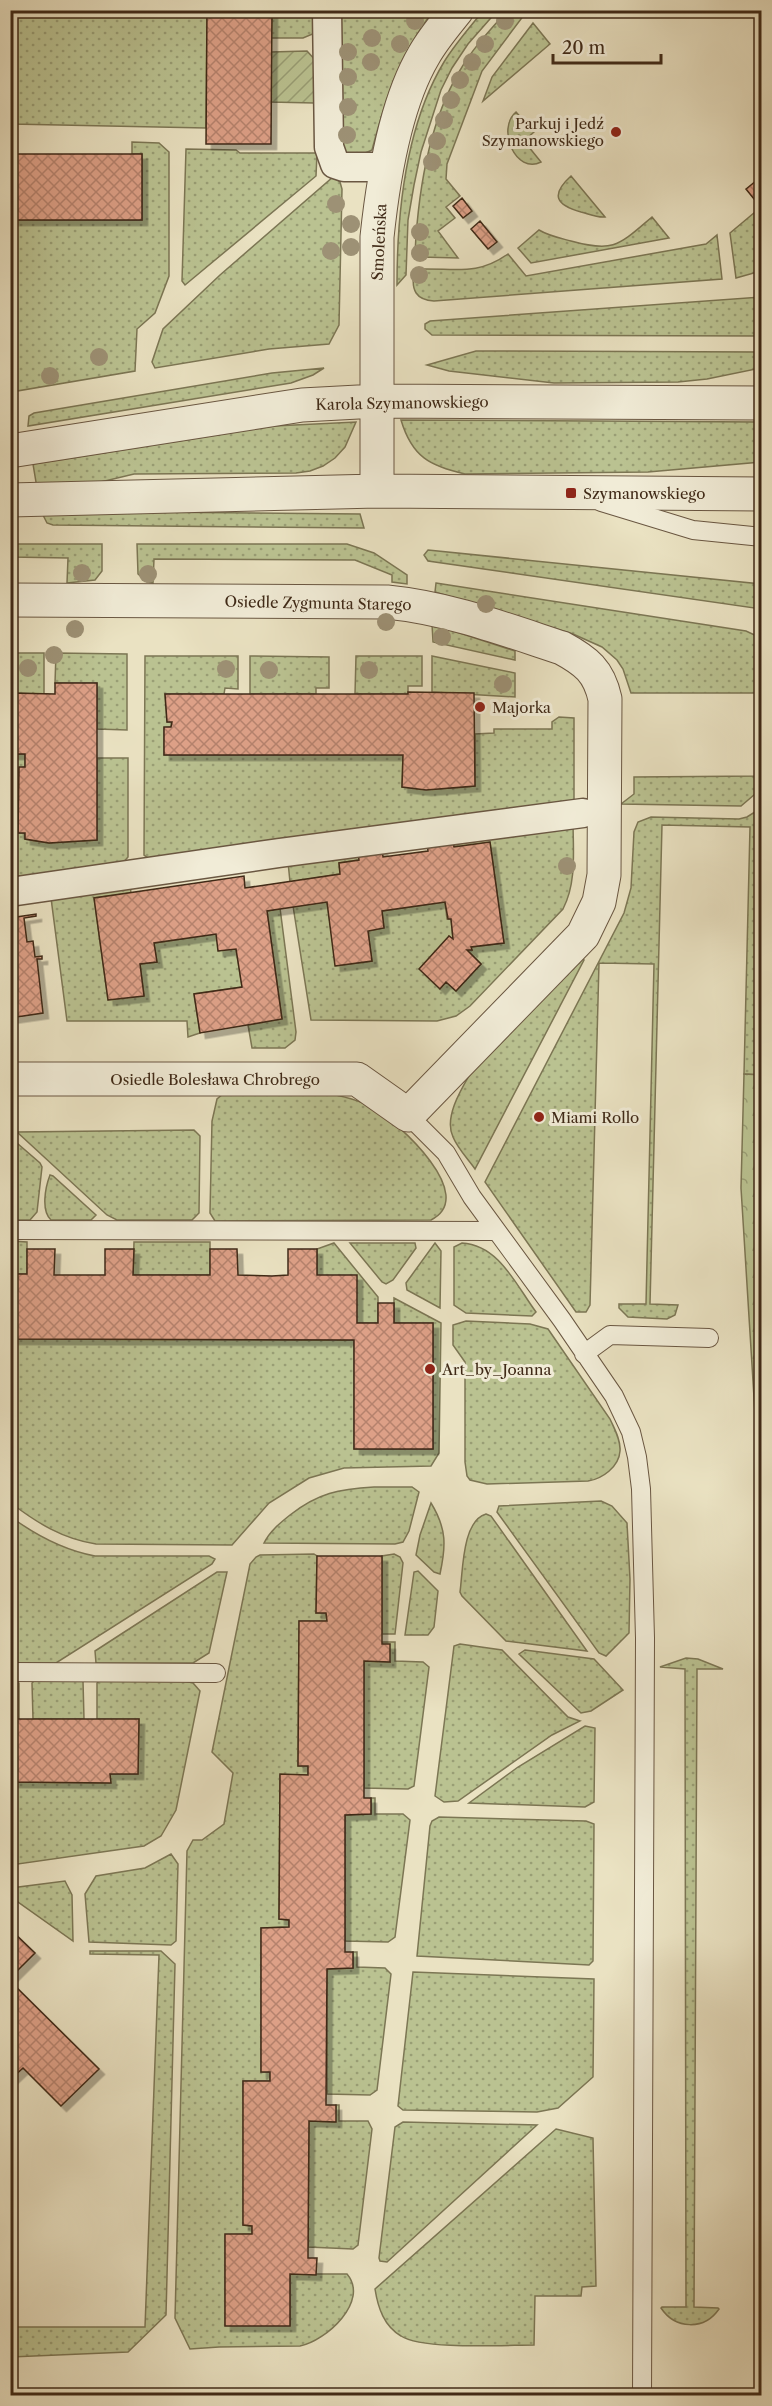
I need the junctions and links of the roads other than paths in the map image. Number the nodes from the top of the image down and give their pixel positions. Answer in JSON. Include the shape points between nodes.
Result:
{"nodes":[{"id":1,"x":327,"y":10,"type":"edge"},
{"id":2,"x":457,"y":10,"type":"edge"},
{"id":3,"x":387,"y":167,"type":"junction"},
{"id":4,"x":762,"y":393,"type":"edge"},
{"id":5,"x":377,"y":401,"type":"junction"},
{"id":6,"x":762,"y":403,"type":"edge"},
{"id":7,"x":705,"y":404,"type":"junction"},
{"id":8,"x":10,"y":450,"type":"edge"},
{"id":9,"x":377,"y":491,"type":"junction"},
{"id":10,"x":571,"y":493,"type":"junction"},
{"id":11,"x":762,"y":494,"type":"edge"},
{"id":12,"x":10,"y":500,"type":"edge"},
{"id":13,"x":762,"y":537,"type":"edge"},
{"id":14,"x":10,"y":600,"type":"edge"},
{"id":15,"x":583,"y":813,"type":"dead end"},
{"id":16,"x":10,"y":892,"type":"edge"},
{"id":17,"x":10,"y":1079,"type":"edge"},
{"id":18,"x":408,"y":1115,"type":"junction"},
{"id":19,"x":10,"y":1230,"type":"edge"},
{"id":20,"x":496,"y":1231,"type":"junction"},
{"id":21,"x":709,"y":1338,"type":"dead end"},
{"id":22,"x":584,"y":1354,"type":"junction"},
{"id":23,"x":10,"y":1672,"type":"edge"},
{"id":24,"x":216,"y":1673,"type":"dead end"},
{"id":25,"x":642,"y":2396,"type":"edge"}],
"edges":[{"from":1,"to":3,"type":"street","via":[[329,147],[335,164]]},
{"from":2,"to":3,"type":"street","name":"Smoleńska","via":[[416,70]]},
{"from":3,"to":5,"type":"street","name":"Smoleńska","via":[[377,237]]},
{"from":4,"to":7,"type":"lane"},
{"from":5,"to":7,"type":"street","name":"Karola Szymanowskiego"},
{"from":5,"to":8,"type":"street","name":"Karola Szymanowskiego","via":[[302,405]]},
{"from":5,"to":9,"type":"street","name":"Smoleńska"},
{"from":6,"to":7,"type":"street","name":"Karola Szymanowskiego"},
{"from":9,"to":10,"type":"street"},
{"from":9,"to":12,"type":"street"},
{"from":10,"to":11,"type":"street"},
{"from":10,"to":13,"type":"lane","via":[[693,530]]},
{"from":14,"to":18,"type":"street","name":"Osiedle Zygmunta Starego","via":[[417,605],[452,612],[562,648],[579,657],[601,681],[605,699],[605,826],[599,903],[583,935]]},
{"from":15,"to":16,"type":"street"},
{"from":17,"to":18,"type":"street","name":"Osiedle Bolesława Chrobrego","via":[[357,1079]]},
{"from":18,"to":20,"type":"lane","via":[[446,1153]]},
{"from":19,"to":20,"type":"lane"},
{"from":20,"to":22,"type":"lane"},
{"from":21,"to":22,"type":"lane","via":[[610,1335]]},
{"from":22,"to":25,"type":"lane","via":[[614,1396],[631,1432],[641,1490],[645,1638]]},
{"from":23,"to":24,"type":"lane"}]}
